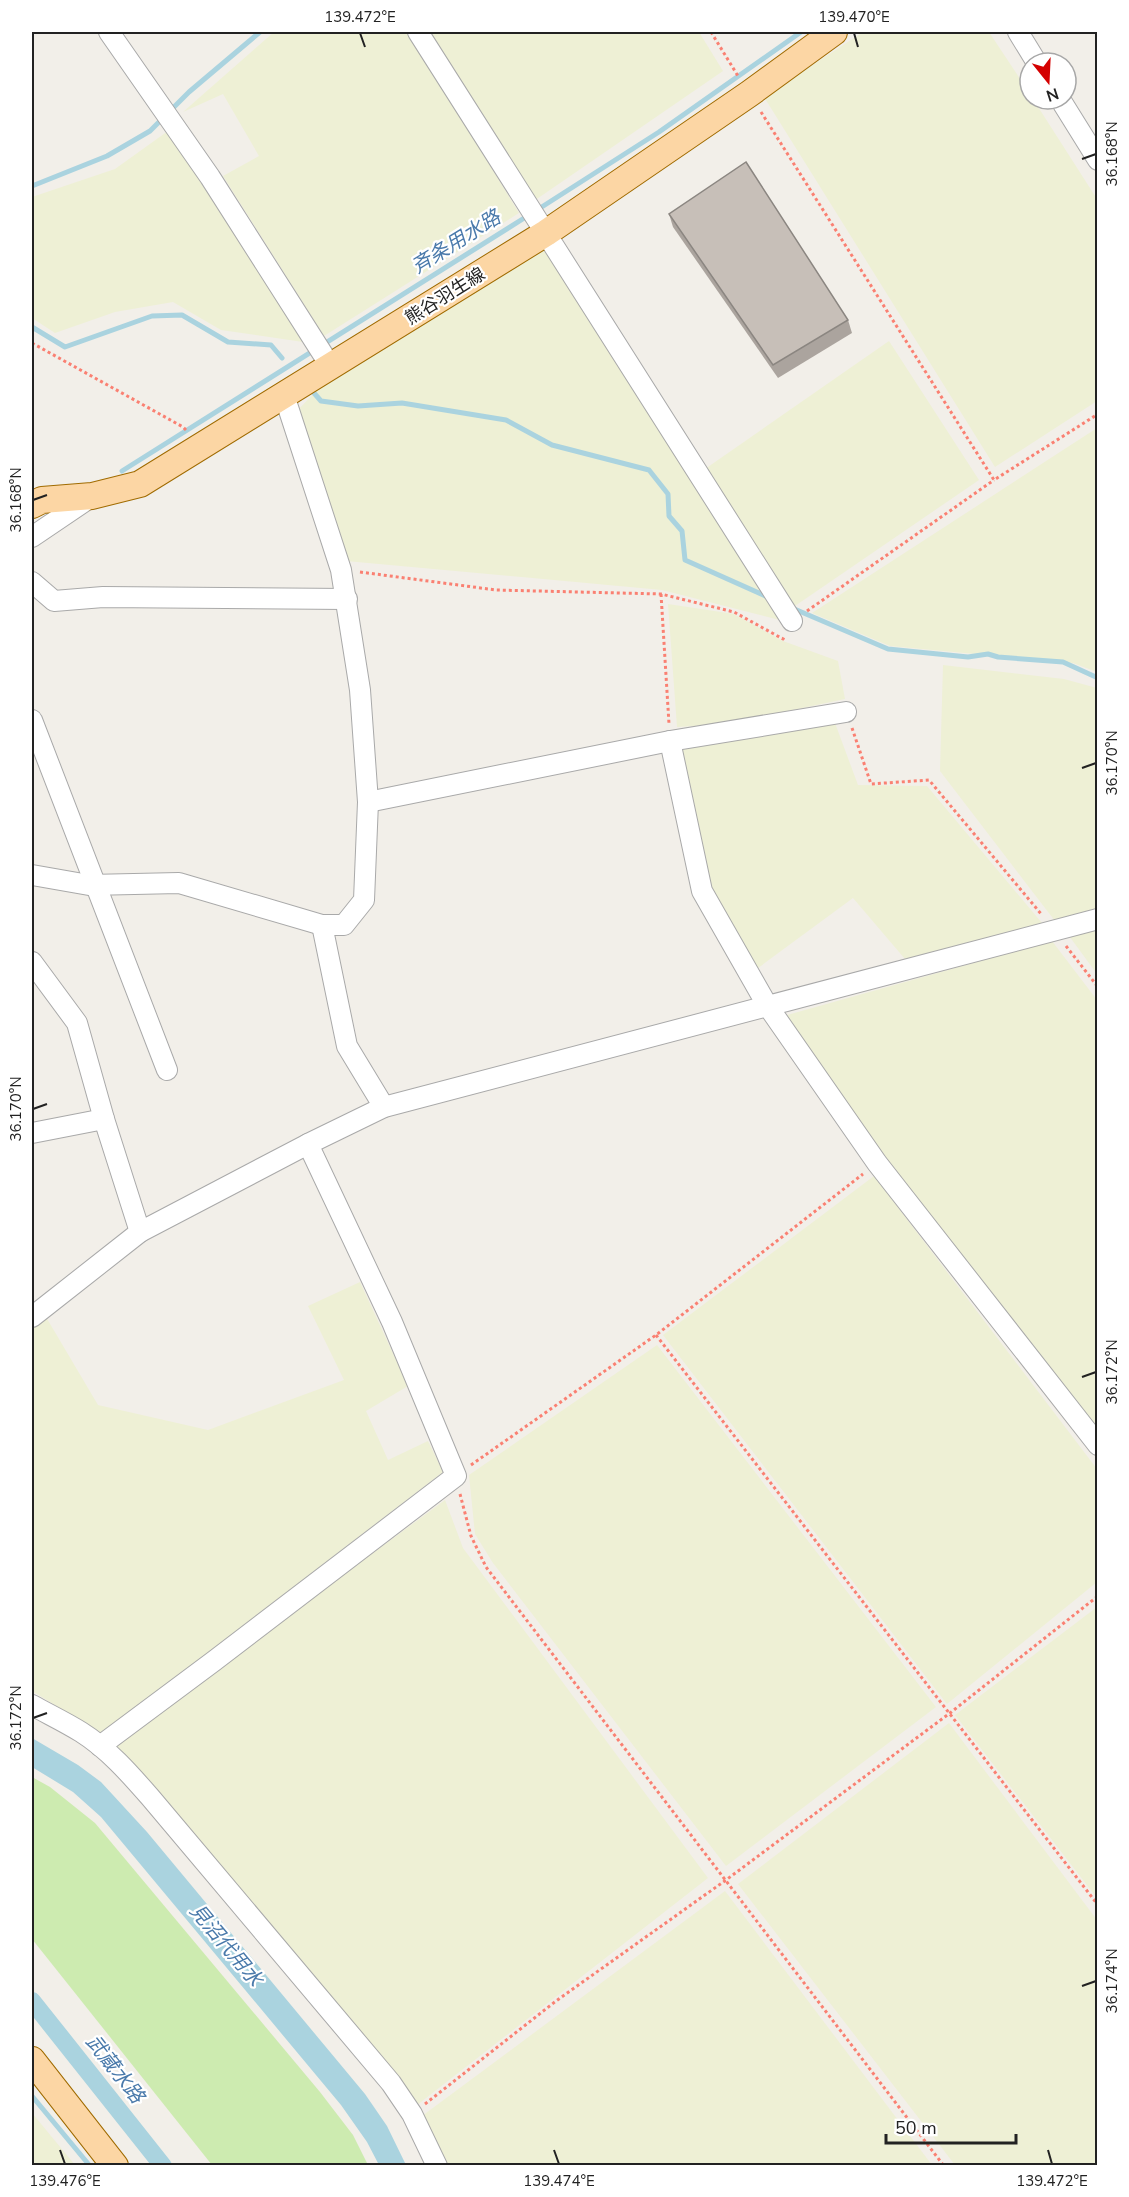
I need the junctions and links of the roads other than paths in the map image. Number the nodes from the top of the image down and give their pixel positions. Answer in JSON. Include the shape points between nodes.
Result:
{"nodes":[{"id":1,"x":109,"y":32,"type":"edge"},
{"id":2,"x":418,"y":32,"type":"edge"},
{"id":3,"x":834,"y":32,"type":"edge"},
{"id":4,"x":1018,"y":32,"type":"edge"},
{"id":5,"x":1030,"y":51,"type":"edge"},
{"id":6,"x":1067,"y":111,"type":"edge"},
{"id":7,"x":1098,"y":160,"type":"edge"},
{"id":8,"x":544,"y":229,"type":"junction"},
{"id":9,"x":329,"y":365,"type":"junction"},
{"id":10,"x":284,"y":395,"type":"junction"},
{"id":11,"x":92,"y":496,"type":"junction"},
{"id":12,"x":32,"y":505,"type":"edge"},
{"id":13,"x":32,"y":537,"type":"edge"},
{"id":14,"x":32,"y":582,"type":"edge"},
{"id":15,"x":347,"y":599,"type":"junction"},
{"id":16,"x":785,"y":609,"type":"road end"},
{"id":17,"x":846,"y":712,"type":"road end"},
{"id":18,"x":32,"y":720,"type":"edge"},
{"id":19,"x":670,"y":741,"type":"junction"},
{"id":20,"x":368,"y":802,"type":"junction"},
{"id":21,"x":32,"y":874,"type":"edge"},
{"id":22,"x":94,"y":884,"type":"junction"},
{"id":23,"x":1098,"y":919,"type":"edge"},
{"id":24,"x":322,"y":926,"type":"junction"},
{"id":25,"x":32,"y":962,"type":"edge"},
{"id":26,"x":767,"y":1005,"type":"junction"},
{"id":27,"x":167,"y":1070,"type":"dead end"},
{"id":28,"x":384,"y":1107,"type":"junction"},
{"id":29,"x":104,"y":1119,"type":"junction"},
{"id":30,"x":32,"y":1133,"type":"edge"},
{"id":31,"x":308,"y":1144,"type":"junction"},
{"id":32,"x":140,"y":1233,"type":"junction"},
{"id":33,"x":32,"y":1317,"type":"edge"},
{"id":34,"x":1098,"y":1445,"type":"edge"},
{"id":35,"x":34,"y":1710,"type":"edge"},
{"id":36,"x":100,"y":1746,"type":"junction"},
{"id":37,"x":32,"y":2060,"type":"edge"},
{"id":38,"x":115,"y":2166,"type":"edge"},
{"id":39,"x":437,"y":2166,"type":"edge"}],
"edges":[{"from":1,"to":9,"type":"street","via":[[166,112]]},
{"from":2,"to":8,"type":"street"},
{"from":3,"to":8,"type":"main road","name":"熊谷羽生線"},
{"from":4,"to":5,"type":"street"},
{"from":6,"to":7,"type":"street"},
{"from":8,"to":9,"type":"main road","name":"熊谷羽生線"},
{"from":8,"to":16,"type":"street"},
{"from":9,"to":10,"type":"main road","name":"熊谷羽生線"},
{"from":10,"to":11,"type":"main road","name":"熊谷羽生線","via":[[140,484]]},
{"from":10,"to":15,"type":"street"},
{"from":11,"to":12,"type":"main road","name":"熊谷羽生線","via":[[42,500]]},
{"from":11,"to":13,"type":"street"},
{"from":14,"to":15,"type":"street","via":[[54,601],[103,597]]},
{"from":15,"to":20,"type":"street","via":[[360,690]]},
{"from":17,"to":19,"type":"street"},
{"from":18,"to":22,"type":"street"},
{"from":19,"to":20,"type":"street"},
{"from":19,"to":26,"type":"street","via":[[702,891]]},
{"from":20,"to":24,"type":"street","via":[[364,900],[344,925]]},
{"from":21,"to":22,"type":"street"},
{"from":22,"to":24,"type":"street","via":[[179,883]]},
{"from":22,"to":27,"type":"street"},
{"from":23,"to":26,"type":"street"},
{"from":24,"to":28,"type":"street","via":[[347,1046]]},
{"from":25,"to":29,"type":"street","via":[[77,1023]]},
{"from":26,"to":28,"type":"street"},
{"from":26,"to":34,"type":"street","via":[[878,1163]]},
{"from":28,"to":31,"type":"street"},
{"from":29,"to":30,"type":"street"},
{"from":29,"to":32,"type":"street"},
{"from":31,"to":32,"type":"street"},
{"from":31,"to":36,"type":"street","via":[[392,1322],[456,1476]]},
{"from":32,"to":33,"type":"street"},
{"from":35,"to":36,"type":"street"},
{"from":36,"to":39,"type":"street","via":[[150,1797],[391,2084],[412,2114]]},
{"from":37,"to":38,"type":"main road"}]}
